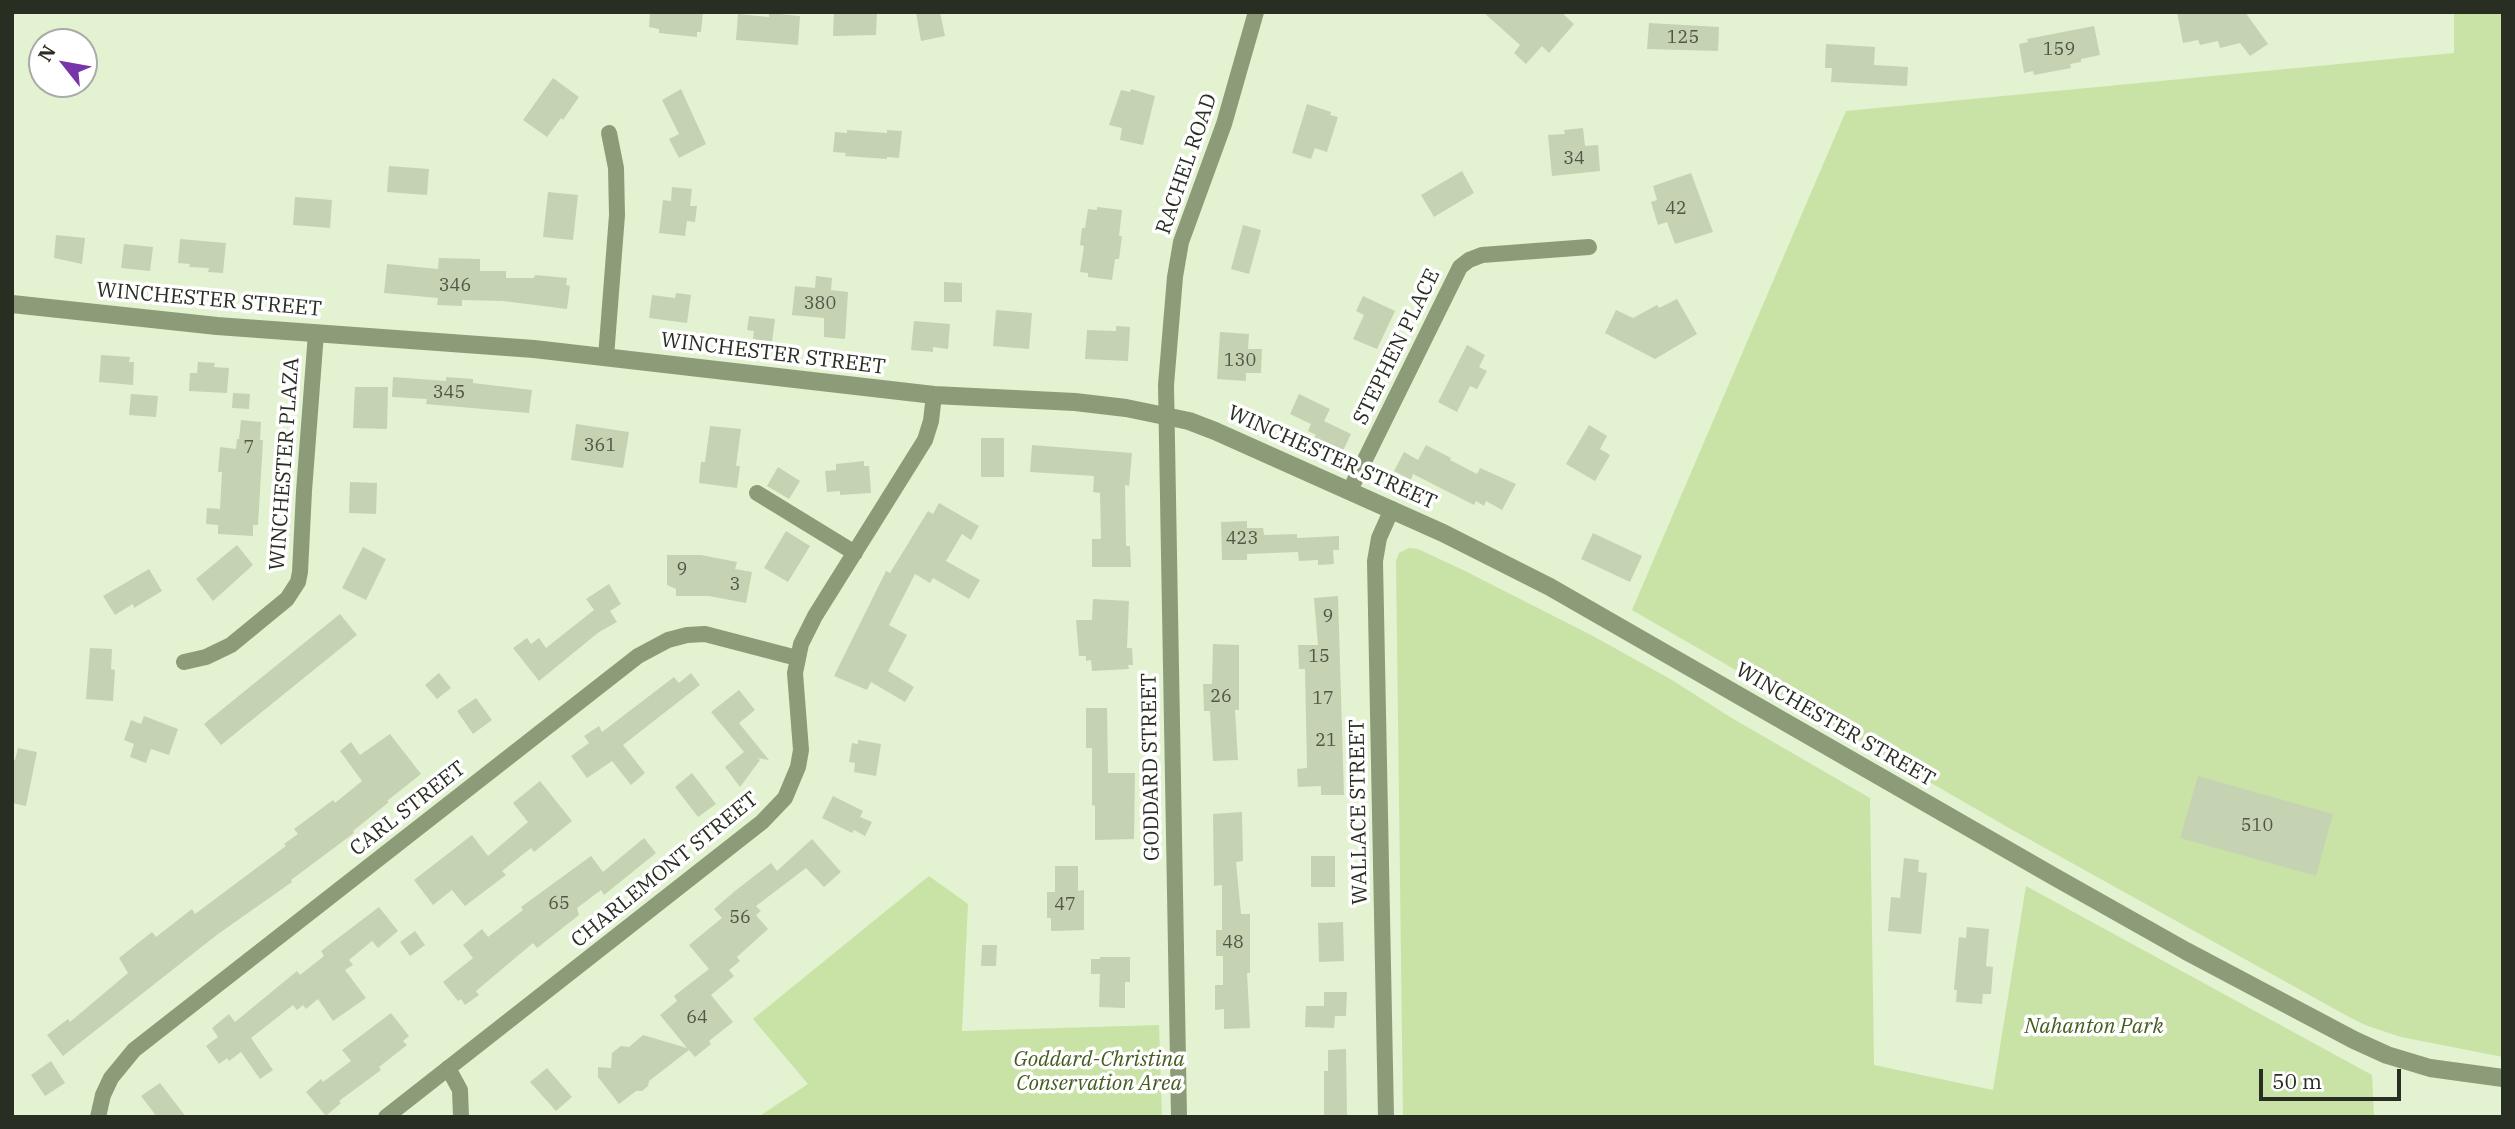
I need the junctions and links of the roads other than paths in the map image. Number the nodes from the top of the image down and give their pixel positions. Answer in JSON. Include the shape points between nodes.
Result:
{"nodes":[{"id":1,"x":1256,"y":12,"type":"edge"},
{"id":2,"x":609,"y":133,"type":"dead end"},
{"id":3,"x":1589,"y":247,"type":"dead end"},
{"id":4,"x":12,"y":304,"type":"edge"},
{"id":5,"x":316,"y":332,"type":"junction"},
{"id":6,"x":606,"y":357,"type":"junction"},
{"id":7,"x":934,"y":395,"type":"junction"},
{"id":8,"x":1165,"y":415,"type":"junction"},
{"id":9,"x":1350,"y":490,"type":"junction"},
{"id":10,"x":757,"y":493,"type":"dead end"},
{"id":11,"x":1392,"y":509,"type":"junction"},
{"id":12,"x":855,"y":553,"type":"junction"},
{"id":13,"x":797,"y":658,"type":"junction"},
{"id":14,"x":184,"y":662,"type":"dead end"},
{"id":15,"x":448,"y":1068,"type":"junction"},
{"id":16,"x":2503,"y":1078,"type":"edge"},
{"id":17,"x":97,"y":1117,"type":"edge"},
{"id":18,"x":386,"y":1117,"type":"edge"},
{"id":19,"x":461,"y":1117,"type":"edge"},
{"id":20,"x":1179,"y":1117,"type":"edge"},
{"id":21,"x":1386,"y":1117,"type":"edge"}],
"edges":[{"from":1,"to":8,"type":"street","name":"RACHEL ROAD","via":[[1224,124],[1181,242]]},
{"from":2,"to":6,"type":"street","via":[[616,168],[617,215]]},
{"from":3,"to":9,"type":"street","name":"STEPHEN PLACE","via":[[1479,255],[1460,267]]},
{"from":4,"to":5,"type":"street","name":"WINCHESTER STREET"},
{"from":5,"to":6,"type":"street","name":"WINCHESTER STREET"},
{"from":5,"to":14,"type":"street","name":"WINCHESTER PLAZA","via":[[298,582],[287,599],[231,645]]},
{"from":6,"to":7,"type":"street","name":"WINCHESTER STREET"},
{"from":7,"to":8,"type":"street","name":"WINCHESTER STREET","via":[[1075,402]]},
{"from":7,"to":12,"type":"street","name":"CHARLEMONT STREET","via":[[925,440]]},
{"from":8,"to":9,"type":"street","name":"WINCHESTER STREET","via":[[1215,431]]},
{"from":8,"to":20,"type":"street","name":"GODDARD STREET"},
{"from":9,"to":11,"type":"street","name":"WINCHESTER STREET"},
{"from":10,"to":12,"type":"street"},
{"from":11,"to":16,"type":"street","name":"WINCHESTER STREET","via":[[1550,587],[2065,883],[2354,1040],[2430,1068]]},
{"from":11,"to":21,"type":"street","name":"WALLACE STREET","via":[[1375,555]]},
{"from":12,"to":13,"type":"street","name":"CHARLEMONT STREET","via":[[807,629]]},
{"from":13,"to":15,"type":"street","name":"CHARLEMONT STREET","via":[[801,750],[785,798],[762,822]]},
{"from":13,"to":17,"type":"street","name":"CARL STREET","via":[[705,634],[668,640],[638,656],[134,1050],[111,1078]]},
{"from":15,"to":18,"type":"street","name":"CHARLEMONT STREET"},
{"from":15,"to":19,"type":"street","via":[[460,1090]]}]}
